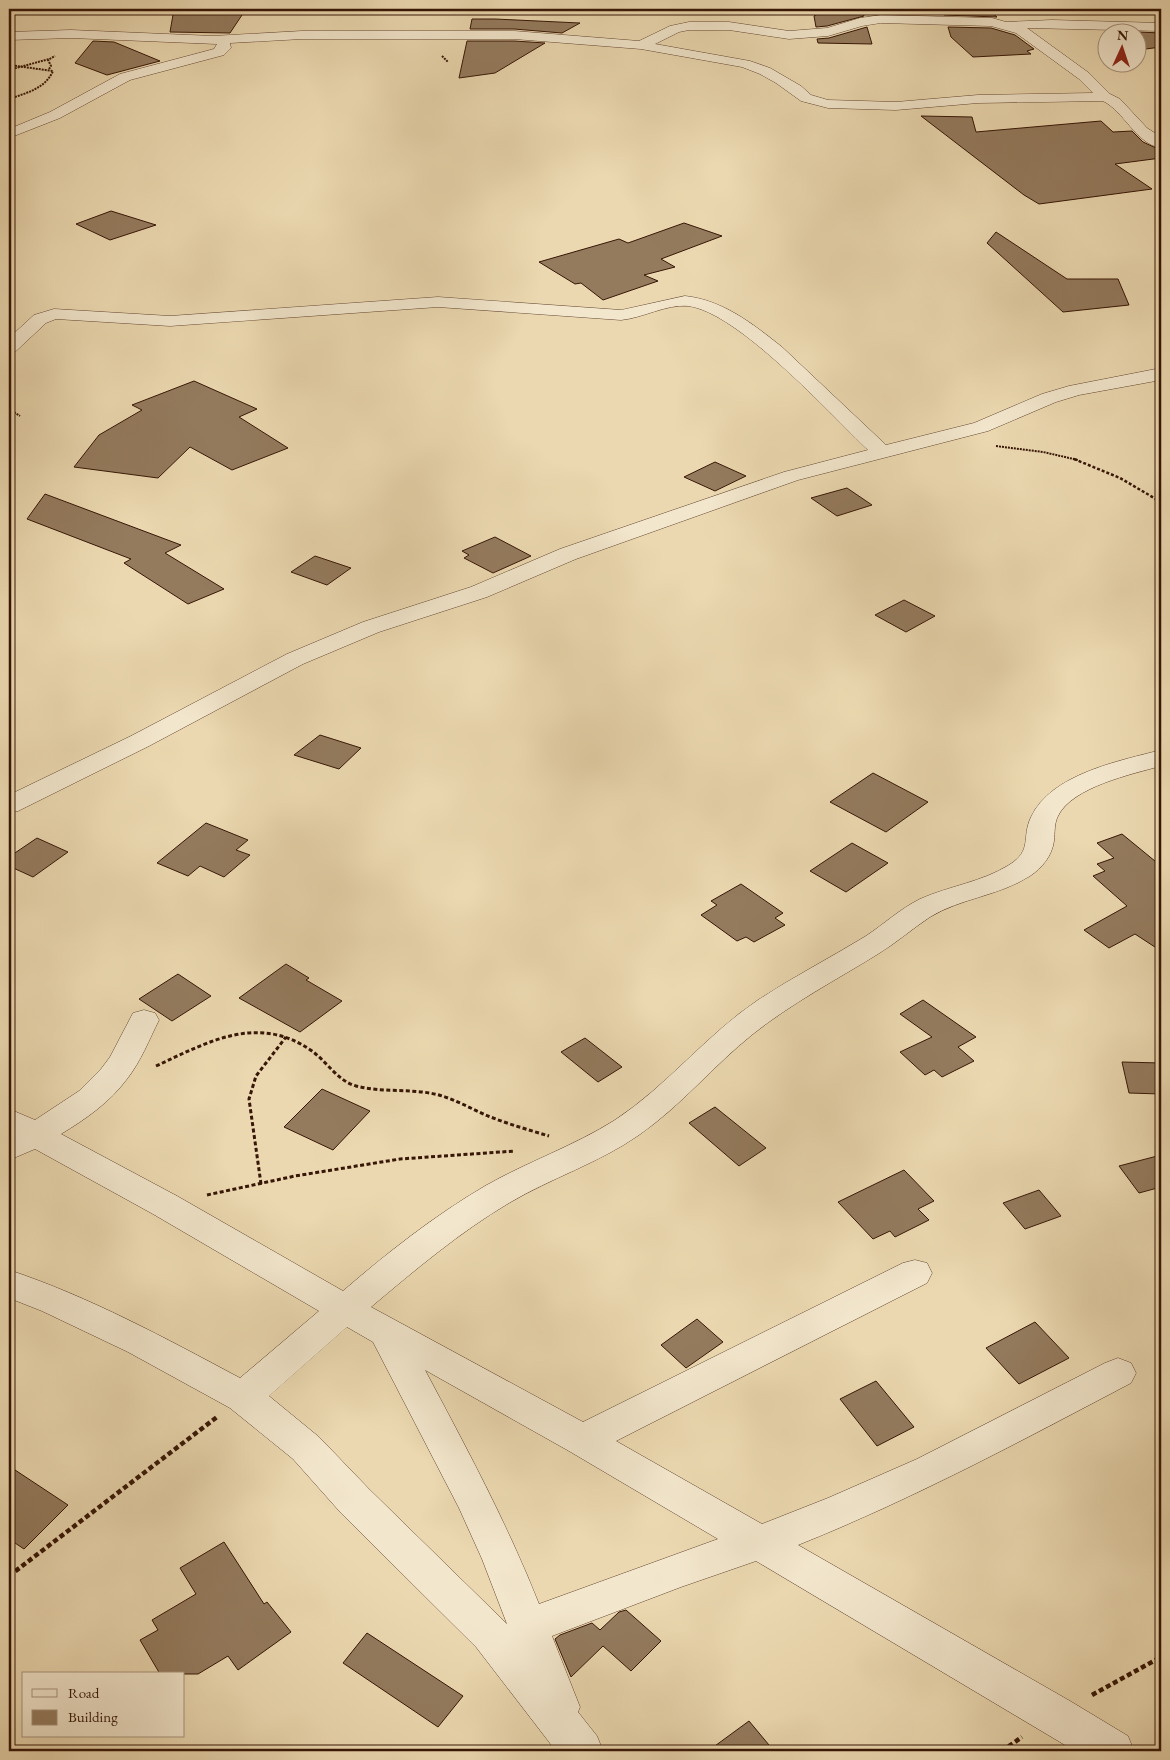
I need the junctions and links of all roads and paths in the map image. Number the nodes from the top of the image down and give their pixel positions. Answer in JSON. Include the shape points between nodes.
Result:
{"nodes":[{"id":1,"x":966,"y":9,"type":"edge"},
{"id":2,"x":1046,"y":11,"type":"dead end"},
{"id":3,"x":1123,"y":12,"type":"dead end"},
{"id":4,"x":973,"y":20,"type":"junction"},
{"id":5,"x":1107,"y":22,"type":"edge"},
{"id":6,"x":1052,"y":24,"type":"junction"},
{"id":7,"x":1007,"y":25,"type":"junction"},
{"id":8,"x":1098,"y":26,"type":"edge"},
{"id":9,"x":1148,"y":27,"type":"edge"},
{"id":10,"x":1161,"y":27,"type":"edge"},
{"id":11,"x":806,"y":34,"type":"junction"},
{"id":12,"x":9,"y":36,"type":"edge"},
{"id":13,"x":101,"y":36,"type":"junction"},
{"id":14,"x":222,"y":39,"type":"junction"},
{"id":15,"x":641,"y":45,"type":"junction"},
{"id":16,"x":778,"y":48,"type":"dead end"},
{"id":17,"x":19,"y":50,"type":"dead end"},
{"id":18,"x":49,"y":58,"type":"dead end"},
{"id":19,"x":760,"y":58,"type":"dead end"},
{"id":20,"x":745,"y":64,"type":"junction"},
{"id":21,"x":9,"y":65,"type":"edge"},
{"id":22,"x":21,"y":66,"type":"junction"},
{"id":23,"x":9,"y":70,"type":"edge"},
{"id":24,"x":1105,"y":98,"type":"junction"},
{"id":25,"x":9,"y":99,"type":"edge"},
{"id":26,"x":1161,"y":130,"type":"edge"},
{"id":27,"x":1142,"y":131,"type":"junction"},
{"id":28,"x":9,"y":134,"type":"edge"},
{"id":29,"x":1161,"y":144,"type":"edge"},
{"id":30,"x":9,"y":348,"type":"edge"},
{"id":31,"x":1161,"y":374,"type":"edge"},
{"id":32,"x":9,"y":408,"type":"edge"},
{"id":33,"x":20,"y":416,"type":"dead end"},
{"id":34,"x":989,"y":446,"type":"dead end"},
{"id":35,"x":881,"y":452,"type":"junction"},
{"id":36,"x":1161,"y":502,"type":"edge"},
{"id":37,"x":1161,"y":758,"type":"edge"},
{"id":38,"x":9,"y":805,"type":"edge"},
{"id":39,"x":144,"y":1020,"type":"dead end"},
{"id":40,"x":286,"y":1037,"type":"junction"},
{"id":41,"x":148,"y":1070,"type":"dead end"},
{"id":42,"x":18,"y":1134,"type":"edge"},
{"id":43,"x":557,"y":1138,"type":"dead end"},
{"id":44,"x":524,"y":1150,"type":"dead end"},
{"id":45,"x":260,"y":1184,"type":"junction"},
{"id":46,"x":166,"y":1205,"type":"junction"},
{"id":47,"x":915,"y":1273,"type":"dead end"},
{"id":48,"x":9,"y":1284,"type":"edge"},
{"id":49,"x":345,"y":1309,"type":"junction"},
{"id":50,"x":386,"y":1332,"type":"junction"},
{"id":51,"x":1118,"y":1373,"type":"dead end"},
{"id":52,"x":243,"y":1397,"type":"junction"},
{"id":53,"x":582,"y":1440,"type":"junction"},
{"id":54,"x":760,"y":1544,"type":"junction"},
{"id":55,"x":9,"y":1576,"type":"edge"},
{"id":56,"x":529,"y":1626,"type":"junction"},
{"id":57,"x":1161,"y":1657,"type":"edge"},
{"id":58,"x":1055,"y":1715,"type":"junction"},
{"id":59,"x":577,"y":1745,"type":"edge"},
{"id":60,"x":1113,"y":1751,"type":"edge"}],
"edges":[{"from":1,"to":4,"type":"street"},
{"from":2,"to":6,"type":"street"},
{"from":3,"to":5,"type":"street"},
{"from":4,"to":7,"type":"street"},
{"from":4,"to":11,"type":"street","via":[[881,19]]},
{"from":6,"to":7,"type":"street"},
{"from":6,"to":8,"type":"street"},
{"from":7,"to":24,"type":"street","via":[[1021,30],[1084,76]]},
{"from":9,"to":10,"type":"street"},
{"from":11,"to":15,"type":"street","via":[[776,34],[713,25],[689,26],[674,29]]},
{"from":11,"to":16,"type":"street"},
{"from":12,"to":13,"type":"street"},
{"from":13,"to":14,"type":"street"},
{"from":13,"to":17,"type":"street"},
{"from":14,"to":15,"type":"street","via":[[308,35],[514,35]]},
{"from":14,"to":28,"type":"street","via":[[224,48],[219,52],[125,77],[55,115]]},
{"from":15,"to":20,"type":"street"},
{"from":18,"to":22,"type":"path"},
{"from":19,"to":20,"type":"street"},
{"from":20,"to":24,"type":"street","via":[[765,71],[806,98],[828,104],[896,106],[978,100]]},
{"from":21,"to":22,"type":"path"},
{"from":22,"to":23,"type":"path"},
{"from":22,"to":25,"type":"path","via":[[53,71],[47,81],[30,92]]},
{"from":24,"to":27,"type":"street","via":[[1115,102]]},
{"from":26,"to":27,"type":"street"},
{"from":27,"to":29,"type":"street"},
{"from":30,"to":35,"type":"street","via":[[40,319],[54,314],[170,321],[438,302],[619,315],[640,313],[685,300],[723,314],[776,350]]},
{"from":31,"to":35,"type":"street","via":[[1076,390],[982,427]]},
{"from":32,"to":33,"type":"path"},
{"from":34,"to":36,"type":"path","via":[[1036,450],[1079,460],[1121,478]]},
{"from":35,"to":38,"type":"street","via":[[791,476],[608,540],[479,592],[330,642]]},
{"from":37,"to":49,"type":"street","via":[[1065,792],[1051,804],[1043,820],[1041,842],[1026,866],[914,914],[878,941],[776,1002],[725,1041],[659,1103],[627,1127],[482,1204],[441,1232]]},
{"from":39,"to":42,"type":"street","via":[[113,1076],[92,1097],[68,1115]]},
{"from":40,"to":41,"type":"path","via":[[251,1030],[236,1033]]},
{"from":40,"to":43,"type":"path","via":[[305,1045],[325,1060],[344,1082],[356,1086],[420,1091]]},
{"from":40,"to":45,"type":"path","via":[[256,1076],[249,1099]]},
{"from":42,"to":46,"type":"street"},
{"from":44,"to":45,"type":"path","via":[[400,1159]]},
{"from":45,"to":46,"type":"path"},
{"from":46,"to":49,"type":"street"},
{"from":47,"to":53,"type":"street"},
{"from":48,"to":52,"type":"street","via":[[54,1301],[141,1342]]},
{"from":49,"to":50,"type":"street"},
{"from":49,"to":52,"type":"street"},
{"from":50,"to":53,"type":"street"},
{"from":50,"to":56,"type":"street","via":[[475,1500]]},
{"from":51,"to":54,"type":"street","via":[[930,1470]]},
{"from":52,"to":55,"type":"path"},
{"from":52,"to":59,"type":"street","via":[[306,1448],[490,1634]]},
{"from":53,"to":54,"type":"street"},
{"from":54,"to":56,"type":"street","via":[[679,1570]]},
{"from":54,"to":58,"type":"street"},
{"from":56,"to":59,"type":"street","via":[[546,1676]]},
{"from":57,"to":58,"type":"path"},
{"from":58,"to":60,"type":"street"}]}
